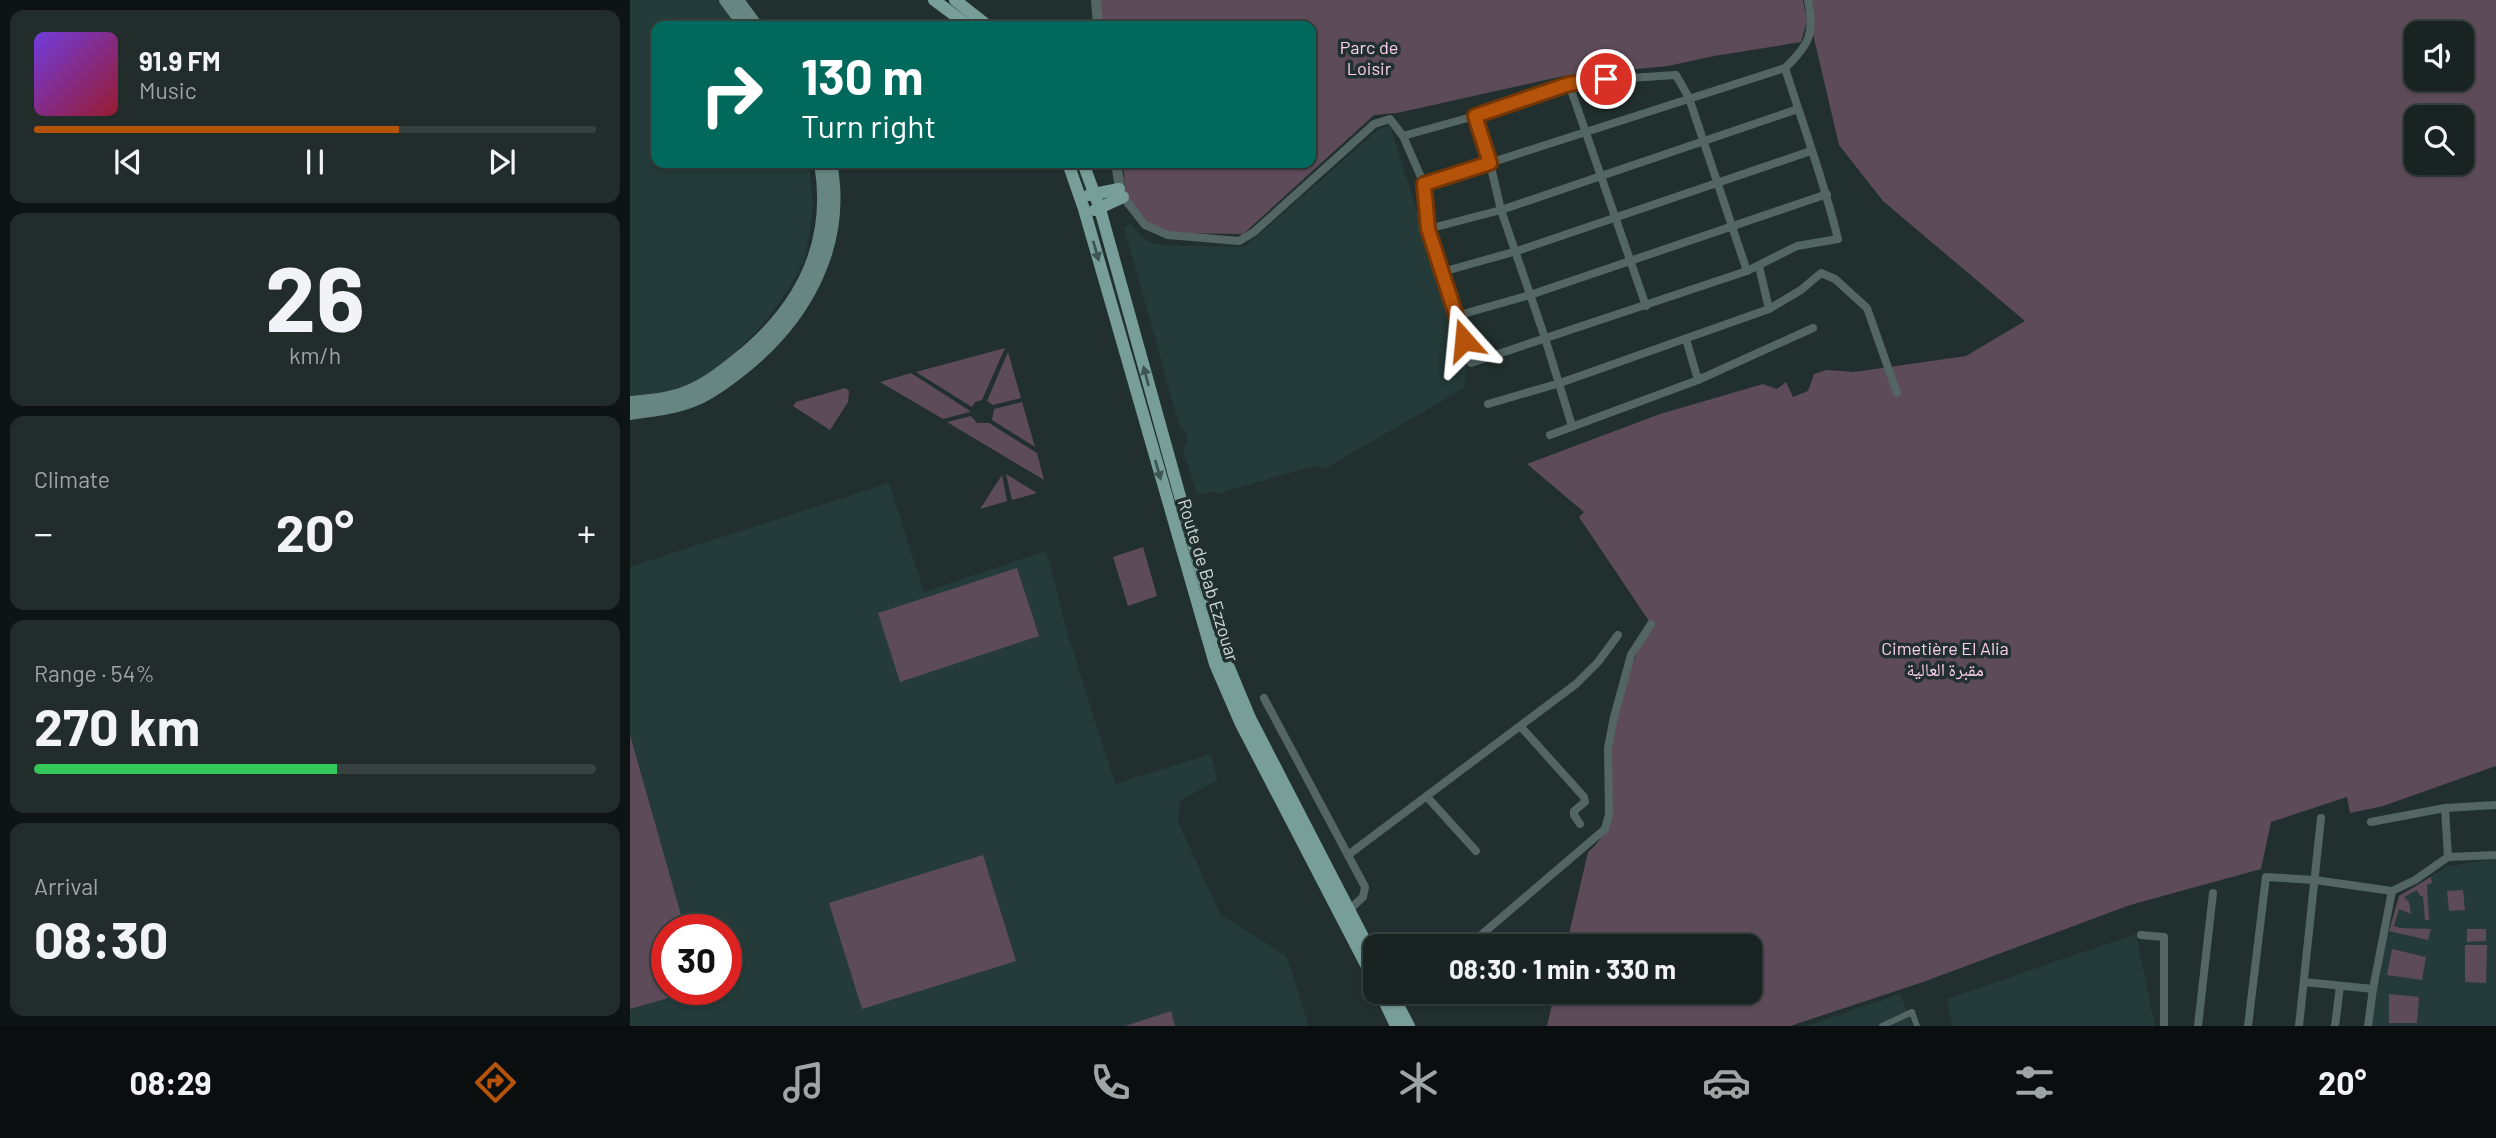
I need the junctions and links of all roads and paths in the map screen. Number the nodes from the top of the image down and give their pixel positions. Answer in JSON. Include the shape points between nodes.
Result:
{"nodes":[{"id":1,"x":725,"y":0,"type":"edge"},
{"id":2,"x":738,"y":0,"type":"edge"},
{"id":3,"x":934,"y":0,"type":"edge"},
{"id":4,"x":955,"y":0,"type":"edge"},
{"id":5,"x":1096,"y":0,"type":"edge"},
{"id":6,"x":1808,"y":0,"type":"edge"},
{"id":7,"x":740,"y":21,"type":"edge"},
{"id":8,"x":753,"y":21,"type":"edge"},
{"id":9,"x":962,"y":21,"type":"edge"},
{"id":10,"x":982,"y":21,"type":"edge"},
{"id":11,"x":1098,"y":21,"type":"edge"},
{"id":12,"x":1785,"y":68,"type":"junction"},
{"id":13,"x":1569,"y":84,"type":"junction"},
{"id":14,"x":1689,"y":97,"type":"junction"},
{"id":15,"x":1798,"y":110,"type":"junction"},
{"id":16,"x":1475,"y":116,"type":"junction"},
{"id":17,"x":1586,"y":132,"type":"junction"},
{"id":18,"x":1403,"y":136,"type":"junction"},
{"id":19,"x":1704,"y":141,"type":"junction"},
{"id":20,"x":1811,"y":151,"type":"junction"},
{"id":21,"x":1490,"y":163,"type":"junction"},
{"id":22,"x":821,"y":168,"type":"edge"},
{"id":23,"x":831,"y":168,"type":"edge"},
{"id":24,"x":1070,"y":168,"type":"edge"},
{"id":25,"x":1085,"y":168,"type":"edge"},
{"id":26,"x":1117,"y":168,"type":"edge"},
{"id":27,"x":1601,"y":175,"type":"junction"},
{"id":28,"x":1718,"y":183,"type":"junction"},
{"id":29,"x":1424,"y":184,"type":"junction"},
{"id":30,"x":1095,"y":192,"type":"junction"},
{"id":31,"x":1121,"y":193,"type":"junction"},
{"id":32,"x":1827,"y":194,"type":"junction"},
{"id":33,"x":1083,"y":205,"type":"junction"},
{"id":34,"x":1100,"y":209,"type":"junction"},
{"id":35,"x":1501,"y":210,"type":"junction"},
{"id":36,"x":1616,"y":217,"type":"junction"},
{"id":37,"x":1732,"y":226,"type":"junction"},
{"id":38,"x":1428,"y":229,"type":"junction"},
{"id":39,"x":1517,"y":251,"type":"junction"},
{"id":40,"x":1631,"y":261,"type":"junction"},
{"id":41,"x":1759,"y":265,"type":"junction"},
{"id":42,"x":1747,"y":271,"type":"junction"},
{"id":43,"x":1442,"y":272,"type":"junction"},
{"id":44,"x":1530,"y":295,"type":"junction"},
{"id":45,"x":1646,"y":306,"type":"junction"},
{"id":46,"x":1769,"y":309,"type":"junction"},
{"id":47,"x":1456,"y":316,"type":"junction"},
{"id":48,"x":1813,"y":328,"type":"dead end"},
{"id":49,"x":1545,"y":338,"type":"junction"},
{"id":50,"x":1686,"y":339,"type":"junction"},
{"id":51,"x":1698,"y":380,"type":"junction"},
{"id":52,"x":1560,"y":383,"type":"junction"},
{"id":53,"x":1897,"y":393,"type":"dead end"},
{"id":54,"x":630,"y":402,"type":"edge"},
{"id":55,"x":1488,"y":404,"type":"dead end"},
{"id":56,"x":630,"y":414,"type":"edge"},
{"id":57,"x":1572,"y":426,"type":"junction"},
{"id":58,"x":1550,"y":435,"type":"dead end"},
{"id":59,"x":1651,"y":624,"type":"dead end"},
{"id":60,"x":1618,"y":635,"type":"dead end"},
{"id":61,"x":1264,"y":698,"type":"dead end"},
{"id":62,"x":1521,"y":727,"type":"junction"},
{"id":63,"x":1427,"y":797,"type":"junction"},
{"id":64,"x":2496,"y":805,"type":"edge"},
{"id":65,"x":2445,"y":808,"type":"junction"},
{"id":66,"x":2320,"y":818,"type":"dead end"},
{"id":67,"x":2371,"y":822,"type":"dead end"},
{"id":68,"x":1580,"y":824,"type":"dead end"},
{"id":69,"x":1476,"y":851,"type":"dead end"},
{"id":70,"x":1348,"y":855,"type":"junction"},
{"id":71,"x":2496,"y":855,"type":"edge"},
{"id":72,"x":2448,"y":858,"type":"junction"},
{"id":73,"x":2315,"y":880,"type":"junction"},
{"id":74,"x":2392,"y":891,"type":"junction"},
{"id":75,"x":2213,"y":892,"type":"dead end"},
{"id":76,"x":1349,"y":910,"type":"junction"},
{"id":77,"x":1482,"y":934,"type":"edge"},
{"id":78,"x":2141,"y":935,"type":"dead end"},
{"id":79,"x":1363,"y":937,"type":"edge"},
{"id":80,"x":1363,"y":959,"type":"edge"},
{"id":81,"x":2304,"y":982,"type":"junction"},
{"id":82,"x":2340,"y":986,"type":"junction"},
{"id":83,"x":2373,"y":989,"type":"junction"},
{"id":84,"x":1392,"y":1004,"type":"edge"},
{"id":85,"x":1394,"y":1004,"type":"edge"},
{"id":86,"x":1396,"y":1026,"type":"edge"},
{"id":87,"x":1409,"y":1026,"type":"edge"},
{"id":88,"x":1882,"y":1026,"type":"edge"},
{"id":89,"x":1917,"y":1026,"type":"edge"},
{"id":90,"x":2164,"y":1026,"type":"edge"},
{"id":91,"x":2198,"y":1026,"type":"edge"},
{"id":92,"x":2248,"y":1026,"type":"edge"},
{"id":93,"x":2299,"y":1026,"type":"edge"},
{"id":94,"x":2335,"y":1026,"type":"edge"},
{"id":95,"x":2368,"y":1026,"type":"edge"}],
"edges":[{"from":1,"to":7,"type":"main road"},
{"from":2,"to":8,"type":"main road"},
{"from":3,"to":9,"type":"main road"},
{"from":4,"to":10,"type":"main road"},
{"from":5,"to":11,"type":"street"},
{"from":6,"to":12,"type":"street","via":[[1812,17],[1805,50]]},
{"from":12,"to":14,"type":"street"},
{"from":12,"to":15,"type":"street"},
{"from":13,"to":14,"type":"street","via":[[1676,75]]},
{"from":13,"to":16,"type":"street"},
{"from":13,"to":17,"type":"street"},
{"from":14,"to":17,"type":"street"},
{"from":14,"to":19,"type":"street"},
{"from":15,"to":19,"type":"street"},
{"from":15,"to":20,"type":"street"},
{"from":16,"to":18,"type":"street"},
{"from":16,"to":21,"type":"street"},
{"from":17,"to":21,"type":"street"},
{"from":17,"to":27,"type":"street"},
{"from":18,"to":29,"type":"street"},
{"from":18,"to":31,"type":"street","via":[[1390,119],[1374,124],[1239,241],[1158,233],[1137,218]]},
{"from":19,"to":27,"type":"street"},
{"from":19,"to":28,"type":"street"},
{"from":20,"to":28,"type":"street"},
{"from":20,"to":32,"type":"street"},
{"from":21,"to":29,"type":"street"},
{"from":21,"to":35,"type":"street"},
{"from":22,"to":54,"type":"main road","via":[[824,193],[820,239],[787,311],[750,349],[703,384],[680,394]]},
{"from":23,"to":56,"type":"main road","via":[[835,205],[830,244],[811,292],[795,317],[757,358],[706,395],[682,405]]},
{"from":24,"to":33,"type":"main road","name":"Route de Bab Ezzouar"},
{"from":25,"to":30,"type":"main road","name":"Route de Bab Ezzouar"},
{"from":26,"to":31,"type":"street"},
{"from":27,"to":35,"type":"street"},
{"from":27,"to":36,"type":"street"},
{"from":28,"to":36,"type":"street"},
{"from":28,"to":37,"type":"street"},
{"from":29,"to":38,"type":"street"},
{"from":30,"to":31,"type":"main road"},
{"from":30,"to":33,"type":"main road"},
{"from":30,"to":34,"type":"main road","name":"Route de Bab Ezzouar"},
{"from":31,"to":34,"type":"main road"},
{"from":32,"to":37,"type":"street"},
{"from":32,"to":41,"type":"street","via":[[1838,239],[1797,246]]},
{"from":33,"to":34,"type":"main road"},
{"from":33,"to":80,"type":"main road","name":"Route de Bab Ezzouar","one_way":true,"via":[[1215,664],[1246,734]]},
{"from":76,"to":34,"type":"main road","name":"Route de Bab Ezzouar","one_way":true,"via":[[1250,718],[1225,657]]},
{"from":35,"to":38,"type":"street"},
{"from":35,"to":39,"type":"street"},
{"from":36,"to":39,"type":"street"},
{"from":36,"to":40,"type":"street"},
{"from":37,"to":40,"type":"street"},
{"from":37,"to":42,"type":"street"},
{"from":38,"to":43,"type":"street"},
{"from":39,"to":43,"type":"street"},
{"from":39,"to":44,"type":"street"},
{"from":40,"to":44,"type":"street"},
{"from":40,"to":45,"type":"street"},
{"from":41,"to":42,"type":"street"},
{"from":41,"to":46,"type":"street"},
{"from":42,"to":45,"type":"street"},
{"from":43,"to":47,"type":"street"},
{"from":44,"to":47,"type":"street"},
{"from":44,"to":49,"type":"street"},
{"from":45,"to":49,"type":"street"},
{"from":46,"to":50,"type":"street"},
{"from":46,"to":53,"type":"street","via":[[1821,273],[1835,279],[1867,307]]},
{"from":47,"to":49,"type":"street","via":[[1471,363]]},
{"from":48,"to":51,"type":"street"},
{"from":49,"to":52,"type":"street"},
{"from":50,"to":51,"type":"street"},
{"from":50,"to":52,"type":"street"},
{"from":51,"to":57,"type":"street"},
{"from":52,"to":55,"type":"street"},
{"from":52,"to":57,"type":"street"},
{"from":57,"to":58,"type":"street"},
{"from":59,"to":77,"type":"street","via":[[1631,654],[1614,717],[1605,829]]},
{"from":60,"to":62,"type":"street","via":[[1576,684]]},
{"from":61,"to":70,"type":"street"},
{"from":62,"to":63,"type":"street"},
{"from":62,"to":68,"type":"street","via":[[1584,797],[1585,802],[1574,811]]},
{"from":63,"to":69,"type":"street"},
{"from":63,"to":70,"type":"street"},
{"from":64,"to":65,"type":"street"},
{"from":65,"to":67,"type":"street"},
{"from":65,"to":72,"type":"street"},
{"from":66,"to":73,"type":"street"},
{"from":70,"to":76,"type":"street","via":[[1365,892]]},
{"from":71,"to":72,"type":"street"},
{"from":72,"to":74,"type":"street"},
{"from":73,"to":74,"type":"street"},
{"from":73,"to":81,"type":"street"},
{"from":73,"to":92,"type":"street","via":[[2266,877]]},
{"from":74,"to":83,"type":"street"},
{"from":75,"to":91,"type":"street"},
{"from":76,"to":79,"type":"main road","name":"Route de Bab Ezzouar"},
{"from":78,"to":90,"type":"street","via":[[2164,937]]},
{"from":81,"to":82,"type":"street"},
{"from":81,"to":93,"type":"street"},
{"from":82,"to":83,"type":"street"},
{"from":82,"to":94,"type":"street"},
{"from":83,"to":95,"type":"street"},
{"from":84,"to":86,"type":"main road"},
{"from":85,"to":87,"type":"main road"},
{"from":88,"to":89,"type":"street","via":[[1912,1013]]}]}
